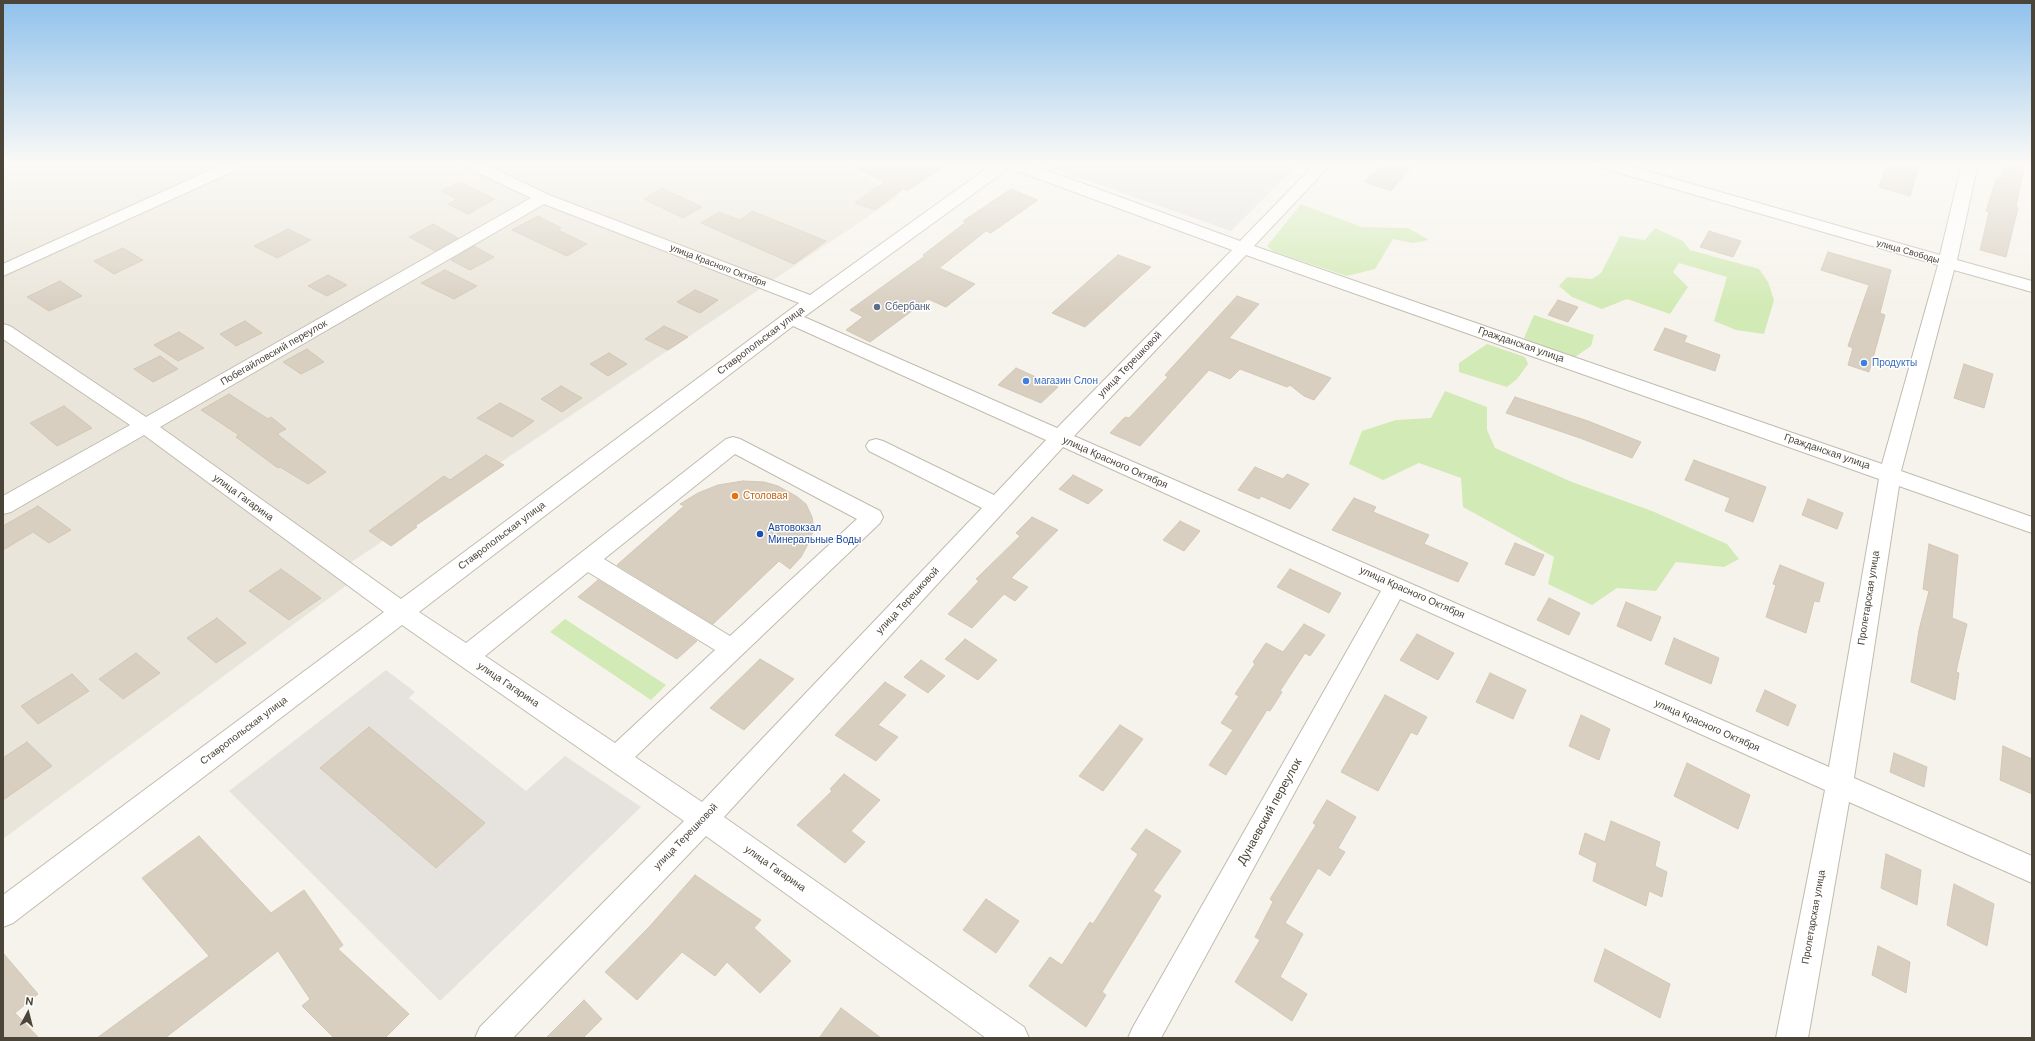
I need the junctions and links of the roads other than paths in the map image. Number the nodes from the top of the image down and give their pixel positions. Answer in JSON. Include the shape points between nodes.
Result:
{"nodes":[{"id":1,"x":133,"y":212,"type":"edge"},
{"id":2,"x":519,"y":212,"type":"edge"},
{"id":3,"x":578,"y":212,"type":"edge"},
{"id":4,"x":937,"y":212,"type":"edge"},
{"id":5,"x":1143,"y":212,"type":"edge"},
{"id":6,"x":1278,"y":212,"type":"edge"},
{"id":7,"x":1767,"y":212,"type":"edge"},
{"id":8,"x":1959,"y":212,"type":"edge"},
{"id":9,"x":1242,"y":248,"type":"junction"},
{"id":10,"x":1947,"y":264,"type":"junction"},
{"id":11,"x":3,"y":271,"type":"edge"},
{"id":12,"x":2032,"y":287,"type":"edge"},
{"id":13,"x":812,"y":302,"type":"junction"},
{"id":14,"x":791,"y":318,"type":"junction"},
{"id":15,"x":3,"y":330,"type":"edge"},
{"id":16,"x":145,"y":426,"type":"junction"},
{"id":17,"x":1060,"y":438,"type":"junction"},
{"id":18,"x":876,"y":446,"type":"dead end"},
{"id":19,"x":1890,"y":474,"type":"junction"},
{"id":20,"x":3,"y":506,"type":"edge"},
{"id":21,"x":997,"y":506,"type":"junction"},
{"id":22,"x":2032,"y":525,"type":"edge"},
{"id":23,"x":587,"y":560,"type":"junction"},
{"id":24,"x":1396,"y":586,"type":"junction"},
{"id":25,"x":401,"y":612,"type":"junction"},
{"id":26,"x":732,"y":649,"type":"junction"},
{"id":27,"x":466,"y":657,"type":"junction"},
{"id":28,"x":616,"y":759,"type":"junction"},
{"id":29,"x":1839,"y":785,"type":"junction"},
{"id":30,"x":704,"y":819,"type":"junction"},
{"id":31,"x":2032,"y":870,"type":"edge"},
{"id":32,"x":3,"y":913,"type":"edge"},
{"id":33,"x":491,"y":1038,"type":"edge"},
{"id":34,"x":1013,"y":1038,"type":"edge"},
{"id":35,"x":1144,"y":1038,"type":"edge"},
{"id":36,"x":1792,"y":1038,"type":"edge"}],
"edges":[{"from":1,"to":11,"type":"street"},
{"from":2,"to":16,"type":"street","name":"Побегайловский переулок"},
{"from":3,"to":13,"type":"street","name":"улица Красного Октября"},
{"from":4,"to":13,"type":"street","name":"Ставропольская улица"},
{"from":5,"to":9,"type":"street","name":"Гражданская улица"},
{"from":6,"to":9,"type":"street","name":"улица Терешковой"},
{"from":7,"to":10,"type":"street","name":"улица Свободы"},
{"from":8,"to":10,"type":"street","name":"Пролетарская улица"},
{"from":9,"to":17,"type":"street","name":"улица Терешковой"},
{"from":9,"to":19,"type":"street","name":"Гражданская улица"},
{"from":10,"to":12,"type":"street","name":"улица Свободы"},
{"from":10,"to":19,"type":"street","name":"Пролетарская улица"},
{"from":13,"to":14,"type":"street","name":"Ставропольская улица"},
{"from":14,"to":17,"type":"street","name":"улица Красного Октября"},
{"from":14,"to":25,"type":"street","name":"Ставропольская улица"},
{"from":15,"to":16,"type":"street","name":"улица Гагарина"},
{"from":16,"to":20,"type":"street","name":"Побегайловский переулок"},
{"from":16,"to":25,"type":"street","name":"улица Гагарина"},
{"from":17,"to":21,"type":"street","name":"улица Терешковой"},
{"from":17,"to":24,"type":"street","name":"улица Красного Октября"},
{"from":18,"to":21,"type":"street"},
{"from":19,"to":22,"type":"street","name":"Гражданская улица"},
{"from":19,"to":29,"type":"street","name":"Пролетарская улица"},
{"from":21,"to":30,"type":"street","name":"улица Терешковой"},
{"from":23,"to":26,"type":"street"},
{"from":23,"to":26,"type":"street","via":[[733,444],[872,517]]},
{"from":23,"to":27,"type":"street"},
{"from":24,"to":29,"type":"street","name":"улица Красного Октября"},
{"from":24,"to":35,"type":"street","name":"Дунаевский переулок"},
{"from":25,"to":27,"type":"street","name":"улица Гагарина"},
{"from":25,"to":32,"type":"street","name":"Ставропольская улица"},
{"from":26,"to":28,"type":"street"},
{"from":27,"to":28,"type":"street","name":"улица Гагарина"},
{"from":28,"to":30,"type":"street","name":"улица Гагарина"},
{"from":29,"to":31,"type":"street","name":"улица Красного Октября"},
{"from":29,"to":36,"type":"street","name":"Пролетарская улица"},
{"from":30,"to":33,"type":"street","name":"улица Терешковой"},
{"from":30,"to":34,"type":"street","name":"улица Гагарина"}]}
